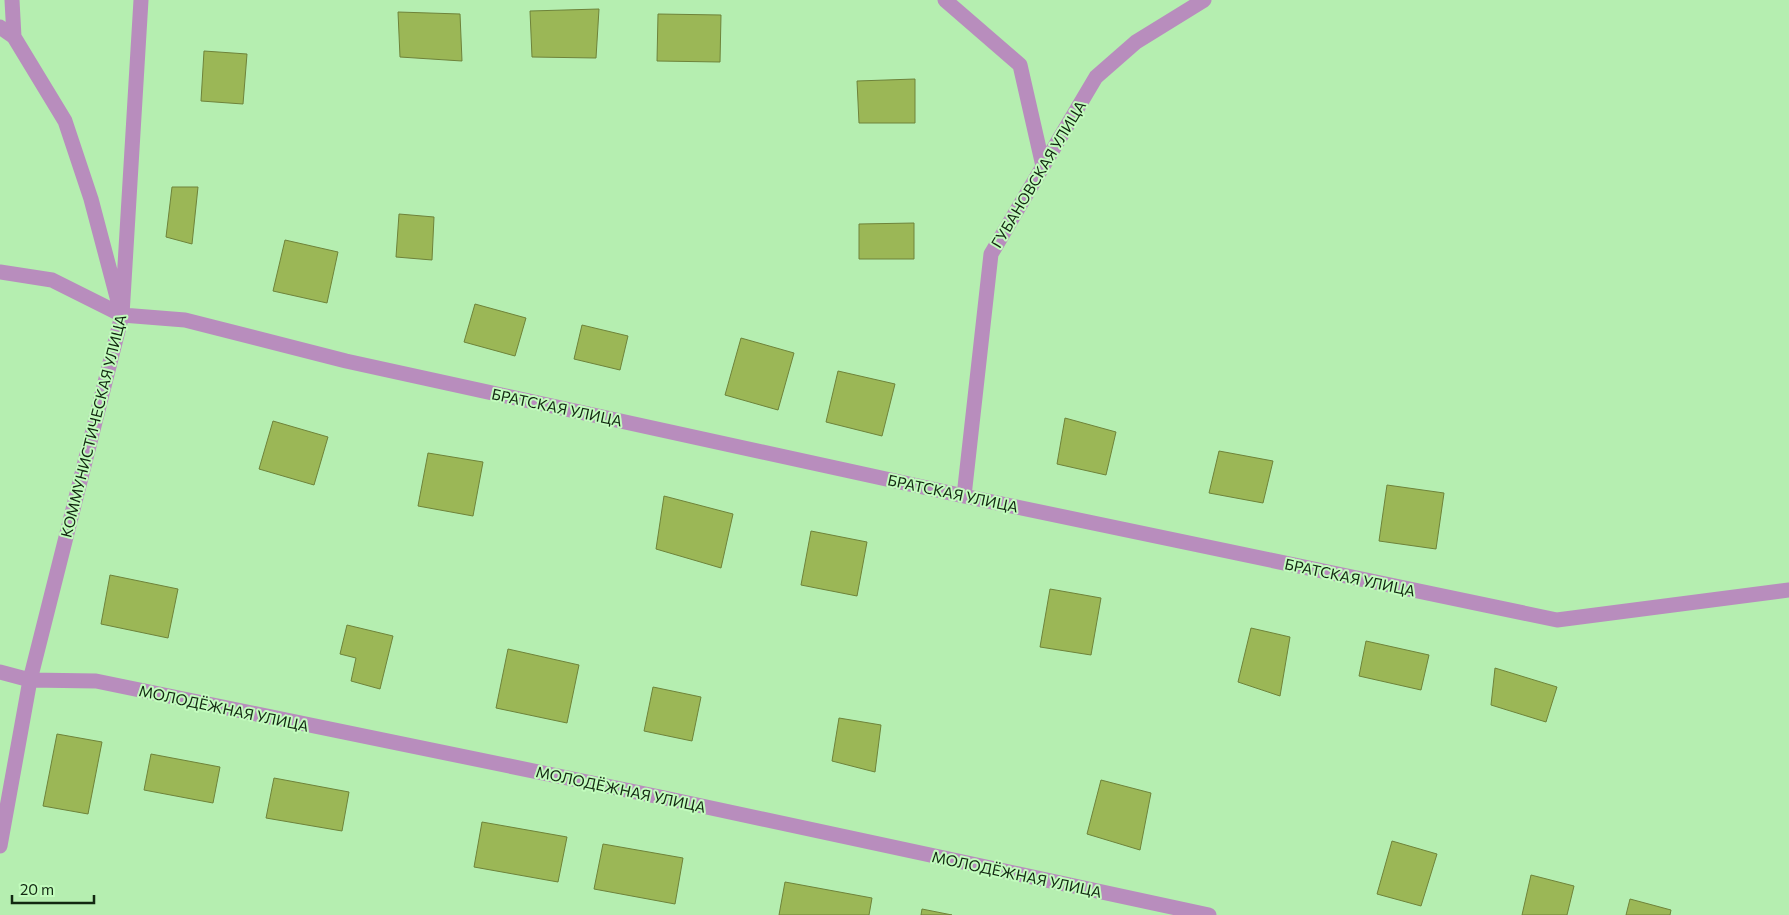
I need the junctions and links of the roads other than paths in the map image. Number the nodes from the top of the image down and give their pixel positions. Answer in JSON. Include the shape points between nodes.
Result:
{"nodes":[{"id":1,"x":12,"y":0,"type":"edge"},
{"id":2,"x":141,"y":0,"type":"edge"},
{"id":3,"x":945,"y":0,"type":"edge"},
{"id":4,"x":1204,"y":0,"type":"edge"},
{"id":5,"x":0,"y":27,"type":"edge"},
{"id":6,"x":14,"y":37,"type":"junction"},
{"id":7,"x":1043,"y":166,"type":"junction"},
{"id":8,"x":0,"y":272,"type":"edge"},
{"id":9,"x":122,"y":315,"type":"junction"},
{"id":10,"x":964,"y":496,"type":"junction"},
{"id":11,"x":1789,"y":590,"type":"edge"},
{"id":12,"x":0,"y":672,"type":"edge"},
{"id":13,"x":30,"y":680,"type":"junction"},
{"id":14,"x":0,"y":846,"type":"edge"},
{"id":15,"x":1209,"y":915,"type":"edge"}],
"edges":[{"from":1,"to":6,"type":"street"},
{"from":2,"to":9,"type":"street","name":"КОММУНИСТИЧЕСКАЯ УЛИЦА"},
{"from":3,"to":7,"type":"street","via":[[1020,65]]},
{"from":4,"to":7,"type":"street","name":"ГУБАНОВСКАЯ УЛИЦА","via":[[1136,42],[1096,77]]},
{"from":5,"to":6,"type":"street"},
{"from":6,"to":9,"type":"street","via":[[65,121],[91,199]]},
{"from":7,"to":10,"type":"street","name":"ГУБАНОВСКАЯ УЛИЦА","via":[[991,254]]},
{"from":8,"to":9,"type":"street","via":[[52,280]]},
{"from":9,"to":10,"type":"street","name":"БРАТСКАЯ УЛИЦА","via":[[185,320],[346,361]]},
{"from":9,"to":13,"type":"street","name":"КОММУНИСТИЧЕСКАЯ УЛИЦА"},
{"from":10,"to":11,"type":"street","name":"БРАТСКАЯ УЛИЦА","via":[[1557,620]]},
{"from":12,"to":13,"type":"street","name":"МОЛОДЁЖНАЯ УЛИЦА"},
{"from":13,"to":14,"type":"street","name":"КОММУНИСТИЧЕСКАЯ УЛИЦА"},
{"from":13,"to":15,"type":"street","name":"МОЛОДЁЖНАЯ УЛИЦА","via":[[96,682],[660,797]]}]}
